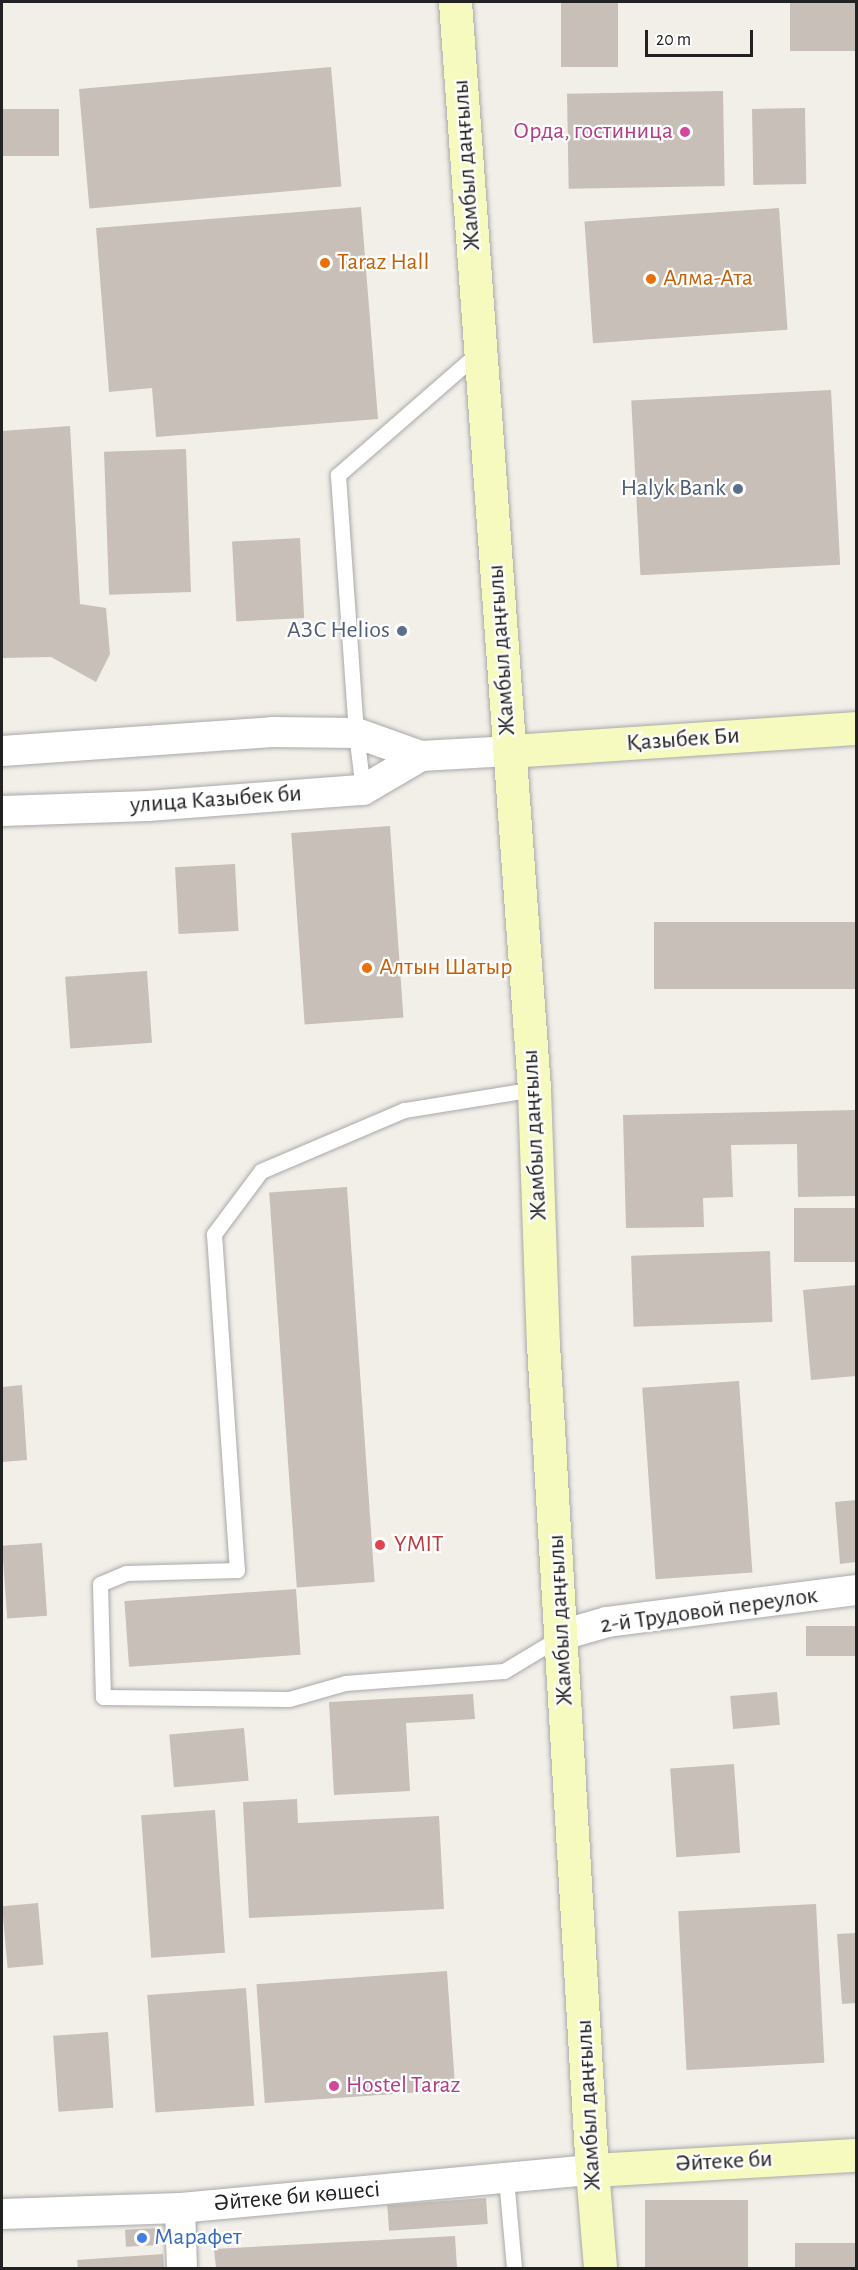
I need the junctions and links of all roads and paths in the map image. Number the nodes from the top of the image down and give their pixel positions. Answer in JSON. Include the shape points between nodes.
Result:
{"nodes":[{"id":1,"x":455,"y":2,"type":"edge"},
{"id":2,"x":481,"y":351,"type":"junction"},
{"id":3,"x":856,"y":728,"type":"edge"},
{"id":4,"x":356,"y":733,"type":"junction"},
{"id":5,"x":2,"y":751,"type":"edge"},
{"id":6,"x":510,"y":751,"type":"junction"},
{"id":7,"x":421,"y":756,"type":"junction"},
{"id":8,"x":363,"y":790,"type":"junction"},
{"id":9,"x":2,"y":811,"type":"edge"},
{"id":10,"x":534,"y":1089,"type":"junction"},
{"id":11,"x":856,"y":1590,"type":"edge"},
{"id":12,"x":562,"y":1635,"type":"junction"},
{"id":13,"x":856,"y":2155,"type":"edge"},
{"id":14,"x":592,"y":2170,"type":"junction"},
{"id":15,"x":506,"y":2178,"type":"junction"},
{"id":16,"x":180,"y":2208,"type":"junction"},
{"id":17,"x":2,"y":2214,"type":"edge"},
{"id":18,"x":182,"y":2268,"type":"edge"},
{"id":19,"x":514,"y":2268,"type":"edge"},
{"id":20,"x":600,"y":2268,"type":"edge"}],
"edges":[{"from":1,"to":2,"type":"main road","name":"Жамбыл даңғылы"},
{"from":2,"to":4,"type":"lane","via":[[338,475]]},
{"from":2,"to":6,"type":"main road","name":"Жамбыл даңғылы"},
{"from":3,"to":6,"type":"main road","name":"Қазыбек Би"},
{"from":4,"to":5,"type":"street","name":"улица Казыбек би","via":[[272,732]]},
{"from":4,"to":7,"type":"street","name":"улица Казыбек би"},
{"from":4,"to":8,"type":"lane"},
{"from":6,"to":7,"type":"street","name":"улица Казыбек би"},
{"from":6,"to":10,"type":"main road","name":"Жамбыл даңғылы"},
{"from":7,"to":8,"type":"street","name":"улица Казыбек би"},
{"from":8,"to":9,"type":"street","name":"улица Казыбек би","via":[[148,806]]},
{"from":10,"to":12,"type":"main road","name":"Жамбыл даңғылы","via":[[543,1344]]},
{"from":10,"to":12,"type":"lane","via":[[404,1110],[261,1171],[214,1234],[237,1570],[126,1573],[100,1584],[103,1697],[289,1700],[345,1683],[504,1671]]},
{"from":11,"to":12,"type":"street","name":"2-й Трудовой переулок","via":[[607,1622]]},
{"from":12,"to":14,"type":"main road","name":"Жамбыл даңғылы"},
{"from":13,"to":14,"type":"main road","name":"Әйтеке би"},
{"from":14,"to":15,"type":"street","name":"Әйтеке би көшесі"},
{"from":14,"to":20,"type":"main road","name":"Жамбыл даңғылы"},
{"from":15,"to":16,"type":"street","name":"Әйтеке би көшесі"},
{"from":15,"to":19,"type":"lane"},
{"from":16,"to":17,"type":"street","name":"Әйтеке би көшесі"},
{"from":16,"to":18,"type":"street"}]}
